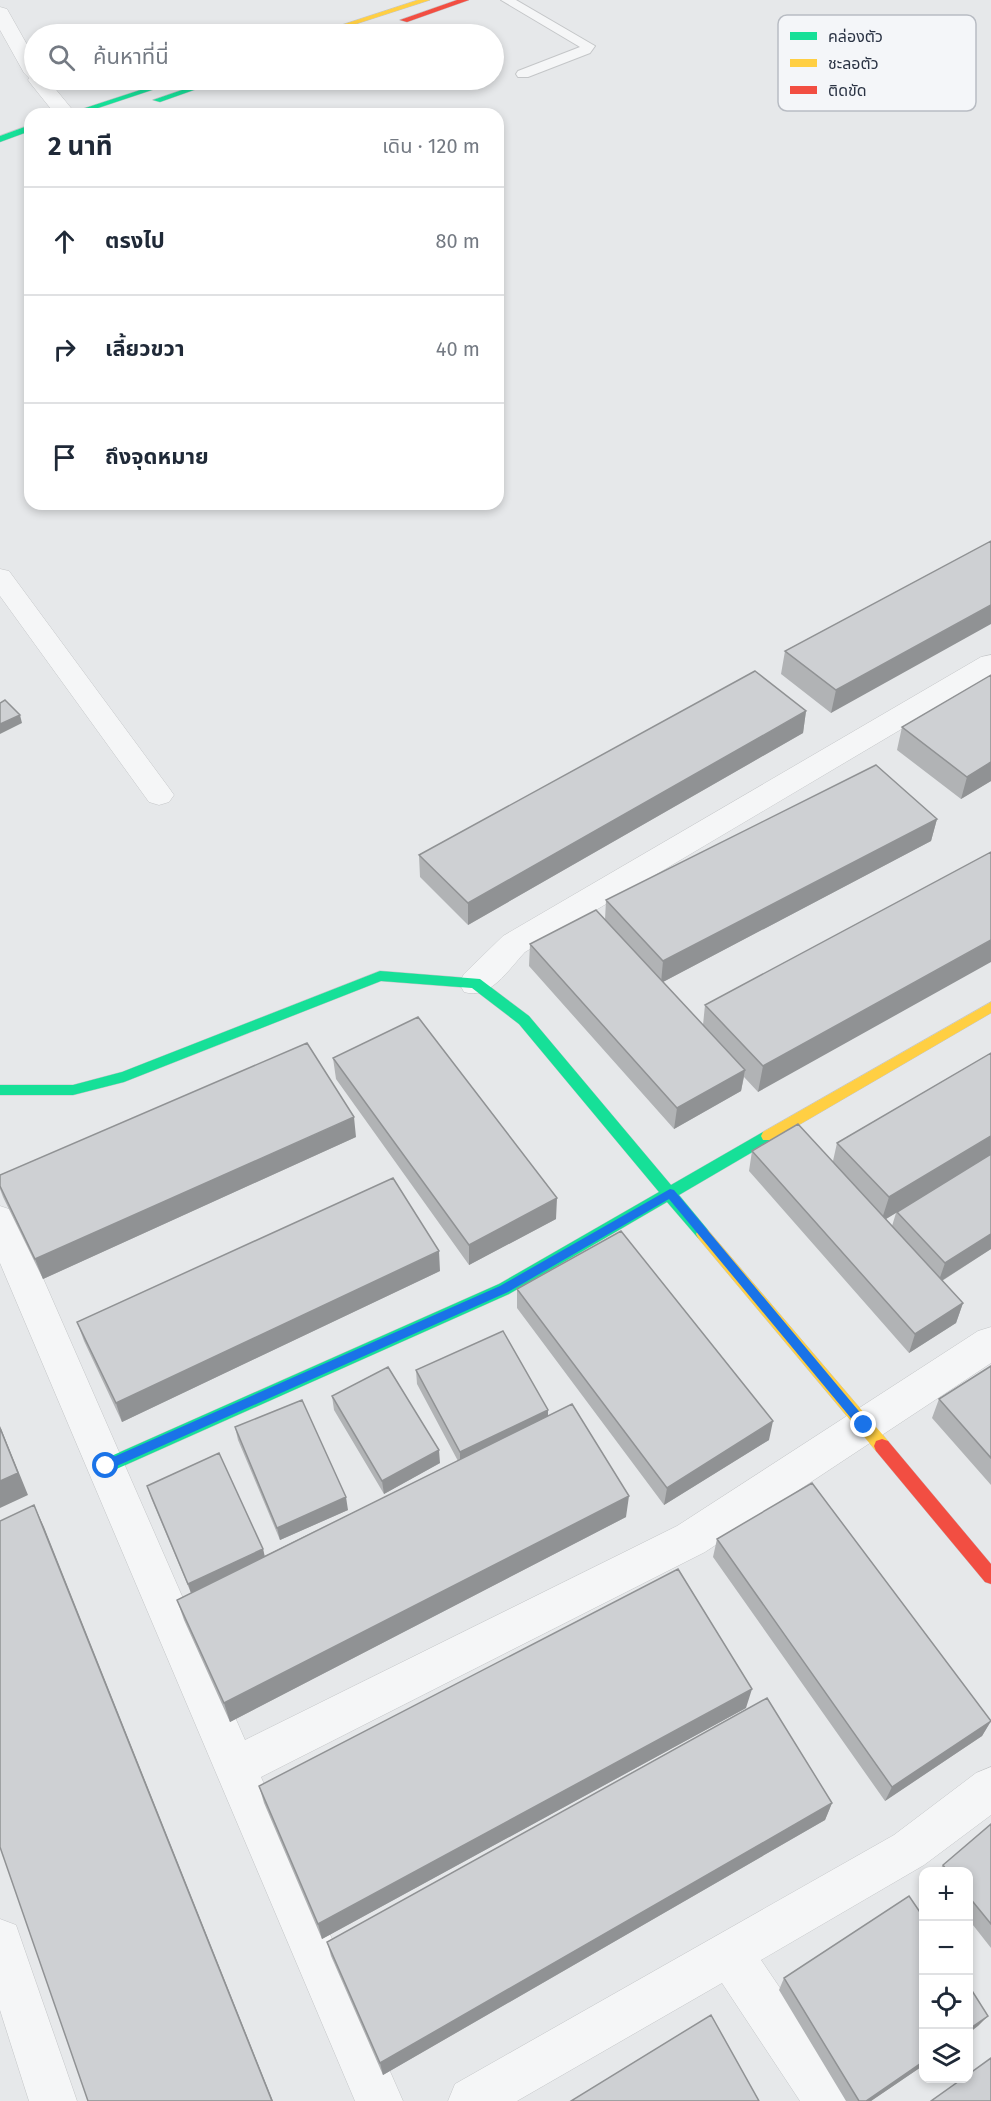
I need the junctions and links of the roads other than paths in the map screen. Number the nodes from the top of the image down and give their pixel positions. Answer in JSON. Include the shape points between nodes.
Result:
{"nodes":[{"id":1,"x":426,"y":0,"type":"edge"},
{"id":2,"x":465,"y":0,"type":"edge"},
{"id":3,"x":507,"y":0,"type":"edge"},
{"id":4,"x":0,"y":13,"type":"edge"},
{"id":5,"x":350,"y":24,"type":"edge"},
{"id":6,"x":389,"y":24,"type":"edge"},
{"id":7,"x":24,"y":55,"type":"edge"},
{"id":8,"x":523,"y":74,"type":"dead end"},
{"id":9,"x":46,"y":90,"type":"edge"},
{"id":10,"x":147,"y":90,"type":"edge"},
{"id":11,"x":188,"y":90,"type":"edge"},
{"id":12,"x":61,"y":108,"type":"edge"},
{"id":13,"x":90,"y":108,"type":"edge"},
{"id":14,"x":135,"y":108,"type":"edge"},
{"id":15,"x":24,"y":130,"type":"edge"},
{"id":16,"x":0,"y":139,"type":"edge"},
{"id":17,"x":0,"y":577,"type":"edge"},
{"id":18,"x":991,"y":664,"type":"edge"},
{"id":19,"x":159,"y":795,"type":"dead end"},
{"id":20,"x":475,"y":983,"type":"junction"},
{"id":21,"x":991,"y":1007,"type":"edge"},
{"id":22,"x":0,"y":1090,"type":"edge"},
{"id":23,"x":670,"y":1193,"type":"junction"},
{"id":24,"x":0,"y":1221,"type":"edge"},
{"id":25,"x":991,"y":1343,"type":"edge"},
{"id":26,"x":864,"y":1425,"type":"junction"},
{"id":27,"x":106,"y":1466,"type":"junction"},
{"id":28,"x":991,"y":1576,"type":"edge"},
{"id":29,"x":235,"y":1767,"type":"junction"},
{"id":30,"x":991,"y":1788,"type":"edge"},
{"id":31,"x":0,"y":1941,"type":"edge"},
{"id":32,"x":729,"y":1953,"type":"junction"},
{"id":33,"x":53,"y":2101,"type":"edge"},
{"id":34,"x":380,"y":2101,"type":"edge"},
{"id":35,"x":472,"y":2101,"type":"edge"},
{"id":36,"x":828,"y":2101,"type":"edge"}],
"edges":[{"from":1,"to":5,"type":"street"},
{"from":2,"to":6,"type":"street"},
{"from":3,"to":8,"type":"lane","via":[[588,46]]},
{"from":4,"to":7,"type":"street"},
{"from":9,"to":12,"type":"street"},
{"from":10,"to":13,"type":"street"},
{"from":11,"to":14,"type":"street"},
{"from":15,"to":16,"type":"street"},
{"from":17,"to":19,"type":"street"},
{"from":18,"to":20,"type":"street","via":[[514,944]]},
{"from":20,"to":22,"type":"street","via":[[380,976],[124,1077],[73,1090]]},
{"from":20,"to":23,"type":"street","via":[[524,1020]]},
{"from":21,"to":23,"type":"street"},
{"from":23,"to":26,"type":"street"},
{"from":23,"to":27,"type":"street","via":[[504,1289]]},
{"from":24,"to":27,"type":"street"},
{"from":25,"to":26,"type":"street"},
{"from":26,"to":28,"type":"street"},
{"from":26,"to":29,"type":"street","via":[[691,1539]]},
{"from":27,"to":29,"type":"street"},
{"from":29,"to":34,"type":"street"},
{"from":30,"to":32,"type":"street","via":[[909,1850]]},
{"from":31,"to":33,"type":"street"},
{"from":32,"to":35,"type":"street"},
{"from":32,"to":36,"type":"street"}]}
